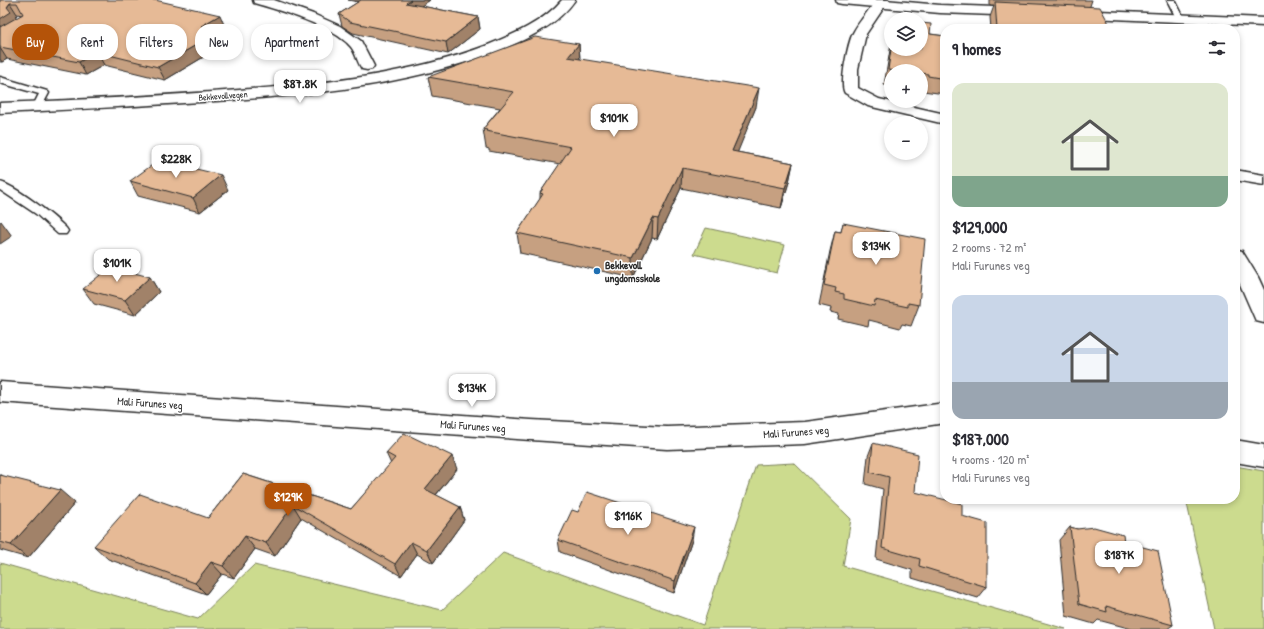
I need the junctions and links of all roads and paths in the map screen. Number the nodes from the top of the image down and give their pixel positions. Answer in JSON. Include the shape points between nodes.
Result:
{"nodes":[{"id":1,"x":259,"y":0,"type":"edge"},
{"id":2,"x":569,"y":0,"type":"edge"},
{"id":3,"x":842,"y":0,"type":"edge"},
{"id":4,"x":1171,"y":0,"type":"edge"},
{"id":5,"x":881,"y":2,"type":"edge"},
{"id":6,"x":1033,"y":12,"type":"edge"},
{"id":7,"x":1064,"y":14,"type":"edge"},
{"id":8,"x":1180,"y":18,"type":"junction"},
{"id":9,"x":1264,"y":22,"type":"edge"},
{"id":10,"x":367,"y":66,"type":"dead end"},
{"id":11,"x":0,"y":80,"type":"edge"},
{"id":12,"x":38,"y":106,"type":"junction"},
{"id":13,"x":0,"y":108,"type":"edge"},
{"id":14,"x":940,"y":119,"type":"edge"},
{"id":15,"x":1240,"y":176,"type":"edge"},
{"id":16,"x":1264,"y":180,"type":"edge"},
{"id":17,"x":0,"y":185,"type":"edge"},
{"id":18,"x":62,"y":231,"type":"dead end"},
{"id":19,"x":1240,"y":264,"type":"edge"},
{"id":20,"x":1264,"y":315,"type":"edge"},
{"id":21,"x":0,"y":392,"type":"edge"},
{"id":22,"x":940,"y":414,"type":"edge"},
{"id":23,"x":1240,"y":452,"type":"edge"},
{"id":24,"x":1264,"y":456,"type":"edge"}],
"edges":[{"from":1,"to":10,"type":"street","via":[[331,27],[355,42]]},
{"from":2,"to":12,"type":"street","name":"Bekkevollvegen","via":[[554,15],[527,33],[492,48],[455,61],[380,80],[309,90]]},
{"from":3,"to":5,"type":"street"},
{"from":4,"to":8,"type":"lane"},
{"from":5,"to":6,"type":"street","via":[[940,9]]},
{"from":5,"to":14,"type":"street","via":[[859,34],[850,69],[850,90],[874,103]]},
{"from":7,"to":8,"type":"street"},
{"from":8,"to":9,"type":"street"},
{"from":11,"to":12,"type":"lane","via":[[44,93]]},
{"from":12,"to":13,"type":"street","name":"Bekkevollvegen"},
{"from":15,"to":16,"type":"street"},
{"from":17,"to":18,"type":"lane","via":[[36,209]]},
{"from":19,"to":20,"type":"street"},
{"from":21,"to":22,"type":"street","name":"Mali Furunes veg","via":[[667,438],[805,433]]},
{"from":23,"to":24,"type":"street"}]}
